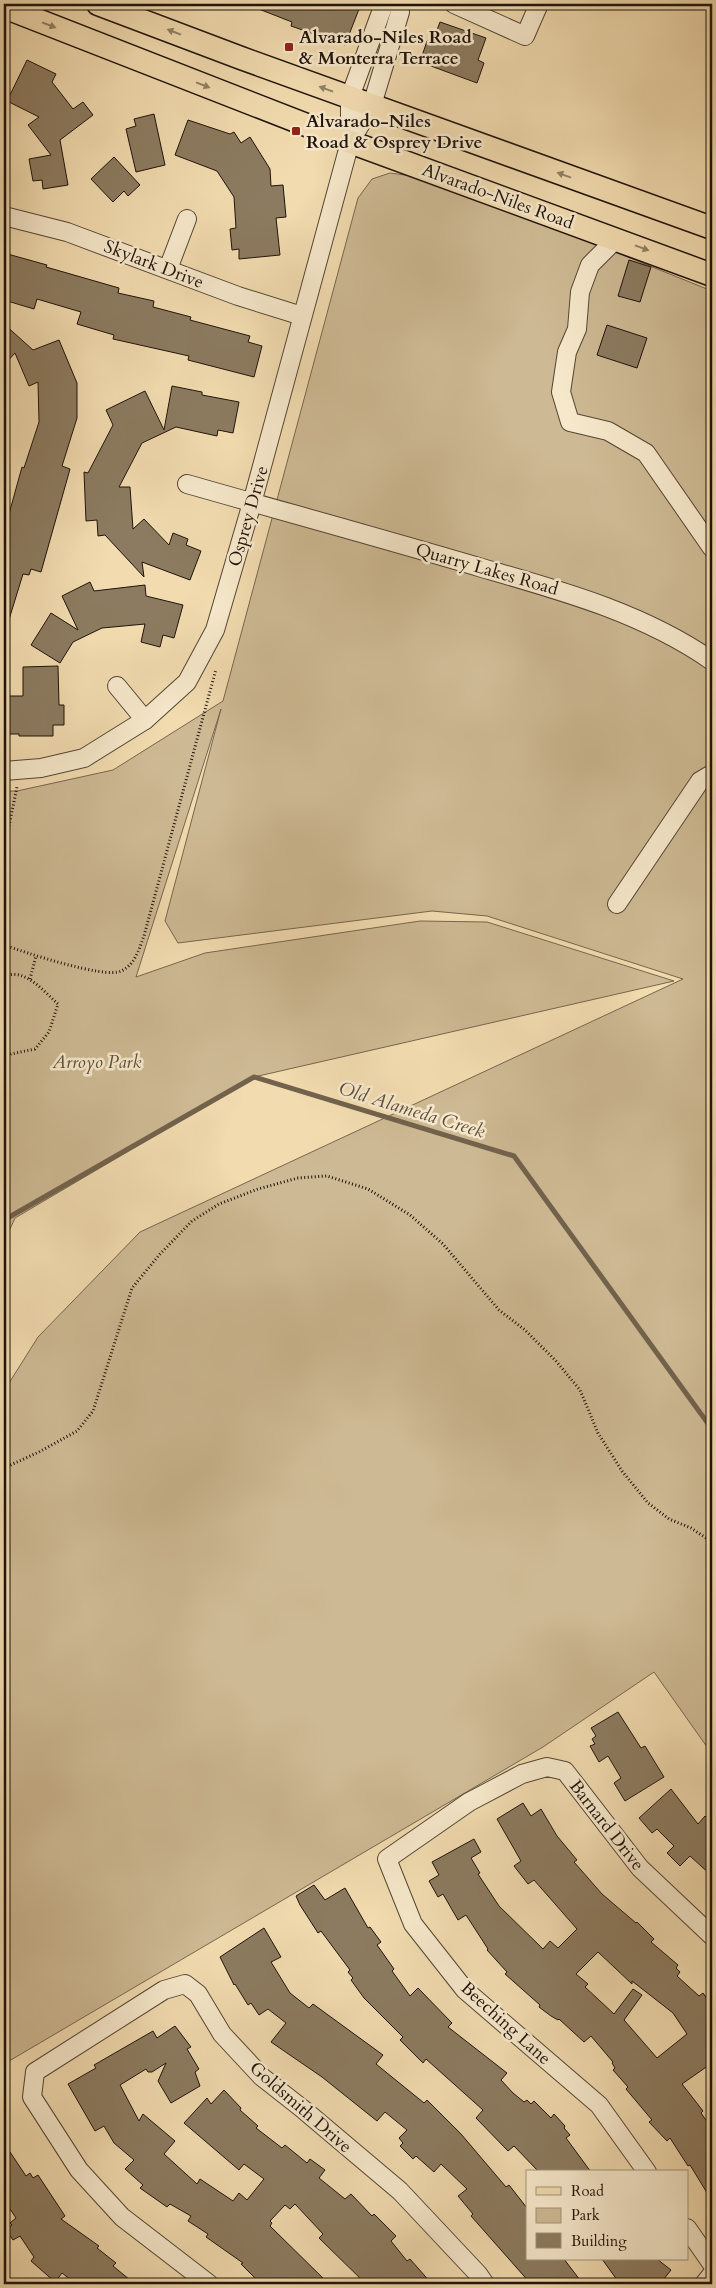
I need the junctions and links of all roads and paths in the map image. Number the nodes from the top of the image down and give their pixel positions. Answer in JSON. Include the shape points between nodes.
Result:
{"nodes":[{"id":1,"x":384,"y":4,"type":"edge"},
{"id":2,"x":398,"y":4,"type":"edge"},
{"id":3,"x":454,"y":4,"type":"edge"},
{"id":4,"x":540,"y":4,"type":"edge"},
{"id":5,"x":112,"y":6,"type":"edge"},
{"id":6,"x":4,"y":7,"type":"edge"},
{"id":7,"x":350,"y":97,"type":"junction"},
{"id":8,"x":372,"y":105,"type":"junction"},
{"id":9,"x":350,"y":142,"type":"junction"},
{"id":10,"x":4,"y":216,"type":"edge"},
{"id":11,"x":187,"y":219,"type":"dead end"},
{"id":12,"x":712,"y":228,"type":"edge"},
{"id":13,"x":616,"y":239,"type":"junction"},
{"id":14,"x":168,"y":269,"type":"junction"},
{"id":15,"x":712,"y":275,"type":"edge"},
{"id":16,"x":302,"y":316,"type":"junction"},
{"id":17,"x":187,"y":484,"type":"dead end"},
{"id":18,"x":252,"y":503,"type":"junction"},
{"id":19,"x":712,"y":548,"type":"edge"},
{"id":20,"x":712,"y":661,"type":"edge"},
{"id":21,"x":216,"y":669,"type":"dead end"},
{"id":22,"x":117,"y":686,"type":"dead end"},
{"id":23,"x":145,"y":720,"type":"junction"},
{"id":24,"x":11,"y":770,"type":"edge"},
{"id":25,"x":712,"y":774,"type":"edge"},
{"id":26,"x":4,"y":850,"type":"edge"},
{"id":27,"x":617,"y":904,"type":"dead end"},
{"id":28,"x":4,"y":945,"type":"edge"},
{"id":29,"x":36,"y":956,"type":"junction"},
{"id":30,"x":4,"y":976,"type":"edge"},
{"id":31,"x":30,"y":979,"type":"junction"},
{"id":32,"x":4,"y":1062,"type":"edge"},
{"id":33,"x":4,"y":1468,"type":"edge"},
{"id":34,"x":712,"y":1542,"type":"edge"},
{"id":35,"x":387,"y":1859,"type":"joint"},
{"id":36,"x":712,"y":1936,"type":"edge"},
{"id":37,"x":646,"y":2170,"type":"edge"},
{"id":38,"x":688,"y":2229,"type":"edge"},
{"id":39,"x":712,"y":2264,"type":"edge"},
{"id":40,"x":712,"y":2274,"type":"edge"},
{"id":41,"x":209,"y":2284,"type":"edge"},
{"id":42,"x":485,"y":2284,"type":"edge"},
{"id":43,"x":704,"y":2284,"type":"edge"}],
"edges":[{"from":1,"to":7,"type":"street"},
{"from":2,"to":8,"type":"street","via":[[400,12]]},
{"from":3,"to":4,"type":"street","via":[[525,36]]},
{"from":7,"to":5,"type":"main road","one_way":true},
{"from":6,"to":9,"type":"main road","name":"Alvarado-Niles Road","one_way":true},
{"from":7,"to":8,"type":"main road"},
{"from":7,"to":9,"type":"street"},
{"from":8,"to":9,"type":"street"},
{"from":12,"to":8,"type":"main road","one_way":true},
{"from":9,"to":13,"type":"main road","name":"Alvarado-Niles Road"},
{"from":9,"to":16,"type":"street","name":"Osprey Drive"},
{"from":10,"to":14,"type":"street","name":"Skylark Drive","via":[[67,232]]},
{"from":11,"to":14,"type":"street"},
{"from":13,"to":15,"type":"main road","name":"Alvarado-Niles Road","one_way":true},
{"from":13,"to":19,"type":"street","via":[[590,265],[580,292],[577,329],[567,352],[561,392],[570,422],[608,431],[646,453]]},
{"from":14,"to":16,"type":"street","name":"Skylark Drive"},
{"from":16,"to":18,"type":"street","name":"Osprey Drive"},
{"from":17,"to":18,"type":"street","name":"Quarry Lakes Road"},
{"from":18,"to":20,"type":"street","name":"Quarry Lakes Road","via":[[601,604],[655,628]]},
{"from":18,"to":23,"type":"street","name":"Osprey Drive","via":[[215,630],[187,682]]},
{"from":21,"to":29,"type":"path","via":[[144,936],[134,960],[121,971],[105,973]]},
{"from":22,"to":23,"type":"street"},
{"from":23,"to":24,"type":"street","name":"Osprey Drive","via":[[84,758],[41,768]]},
{"from":24,"to":26,"type":"path","via":[[17,792]]},
{"from":25,"to":27,"type":"street","via":[[700,782]]},
{"from":28,"to":29,"type":"path"},
{"from":29,"to":31,"type":"path"},
{"from":30,"to":31,"type":"path","via":[[11,973]]},
{"from":31,"to":32,"type":"path","via":[[58,1004],[49,1032],[36,1049],[11,1054]]},
{"from":33,"to":34,"type":"path","via":[[77,1431],[93,1411],[132,1288],[192,1221],[219,1204],[258,1189],[298,1178],[327,1176],[368,1189],[410,1216],[443,1244],[499,1310],[525,1330],[580,1390],[598,1433],[622,1472],[648,1503]]},
{"from":35,"to":36,"type":"street","name":"Barnard Drive","via":[[469,1802],[522,1774],[547,1768],[565,1771],[640,1868]]},
{"from":35,"to":37,"type":"street","name":"Beeching Lane","via":[[413,1924],[465,1990],[599,2105]]},
{"from":38,"to":39,"type":"street"},
{"from":40,"to":43,"type":"street"},
{"from":41,"to":42,"type":"street","name":"Goldsmith Drive","via":[[122,2217],[78,2170],[32,2096],[36,2072],[164,1990],[185,1984],[198,1994],[222,2034],[262,2077],[400,2192]]}]}
